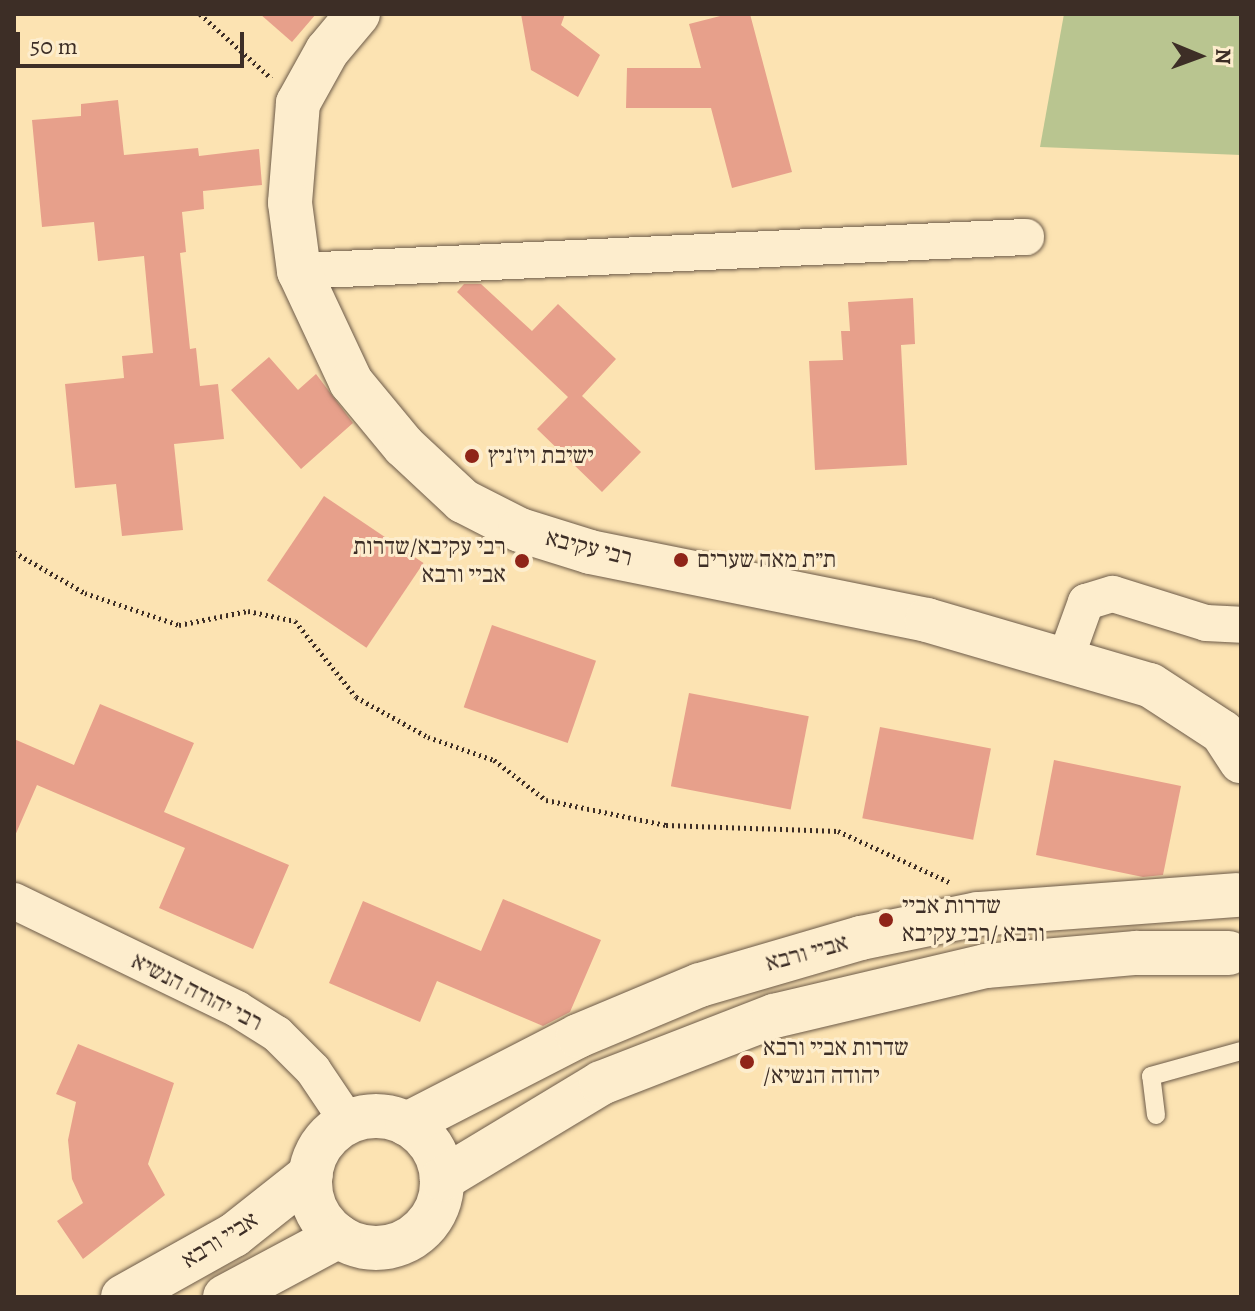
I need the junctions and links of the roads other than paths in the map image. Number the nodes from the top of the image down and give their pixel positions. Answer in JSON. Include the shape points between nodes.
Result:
{"nodes":[{"id":1,"x":358,"y":14,"type":"edge"},
{"id":2,"x":1026,"y":237,"type":"dead end"},
{"id":3,"x":299,"y":271,"type":"junction"},
{"id":4,"x":1241,"y":625,"type":"edge"},
{"id":5,"x":1065,"y":660,"type":"junction"},
{"id":6,"x":1241,"y":761,"type":"edge"},
{"id":7,"x":1239,"y":893,"type":"edge"},
{"id":8,"x":14,"y":901,"type":"edge"},
{"id":9,"x":1235,"y":961,"type":"edge"},
{"id":10,"x":1241,"y":1051,"type":"edge"},
{"id":11,"x":1156,"y":1115,"type":"dead end"},
{"id":12,"x":348,"y":1122,"type":"junction"},
{"id":13,"x":407,"y":1124,"type":"junction"},
{"id":14,"x":311,"y":1174,"type":"junction"},
{"id":15,"x":442,"y":1179,"type":"junction"},
{"id":16,"x":339,"y":1236,"type":"junction"},
{"id":17,"x":123,"y":1297,"type":"edge"},
{"id":18,"x":225,"y":1297,"type":"edge"}],
"edges":[{"from":1,"to":3,"type":"street","name":"רבי עקיבא","via":[[327,51],[298,103],[290,203]]},
{"from":2,"to":3,"type":"street"},
{"from":3,"to":5,"type":"street","name":"רבי עקיבא","via":[[351,382],[404,446],[463,501],[520,530],[590,552],[927,620]]},
{"from":4,"to":5,"type":"street","via":[[1206,623],[1113,594],[1086,602]]},
{"from":5,"to":6,"type":"street","name":"רבי עקיבא","via":[[1150,685],[1190,707],[1222,732]]},
{"from":7,"to":9,"type":"street","via":[[1225,933]]},
{"from":7,"to":13,"type":"street","name":"אביי ורבא","via":[[978,914],[861,938],[700,985],[578,1036]]},
{"from":8,"to":12,"type":"street","name":"רבי יהודה הנשיא","via":[[277,1034],[313,1070]]},
{"from":9,"to":15,"type":"street","via":[[1136,953],[986,966],[774,1016],[601,1083]]},
{"from":10,"to":11,"type":"lane","via":[[1151,1076]]},
{"from":12,"to":13,"type":"street","via":[[370,1116]]},
{"from":12,"to":14,"type":"street","via":[[325,1141]]},
{"from":13,"to":15,"type":"street","via":[[431,1144]]},
{"from":14,"to":16,"type":"street","via":[[319,1216]]},
{"from":14,"to":17,"type":"street","name":"אביי ורבא","via":[[234,1235]]},
{"from":15,"to":16,"type":"street","via":[[442,1194],[430,1221],[405,1242],[374,1249]]},
{"from":16,"to":18,"type":"street"}]}
